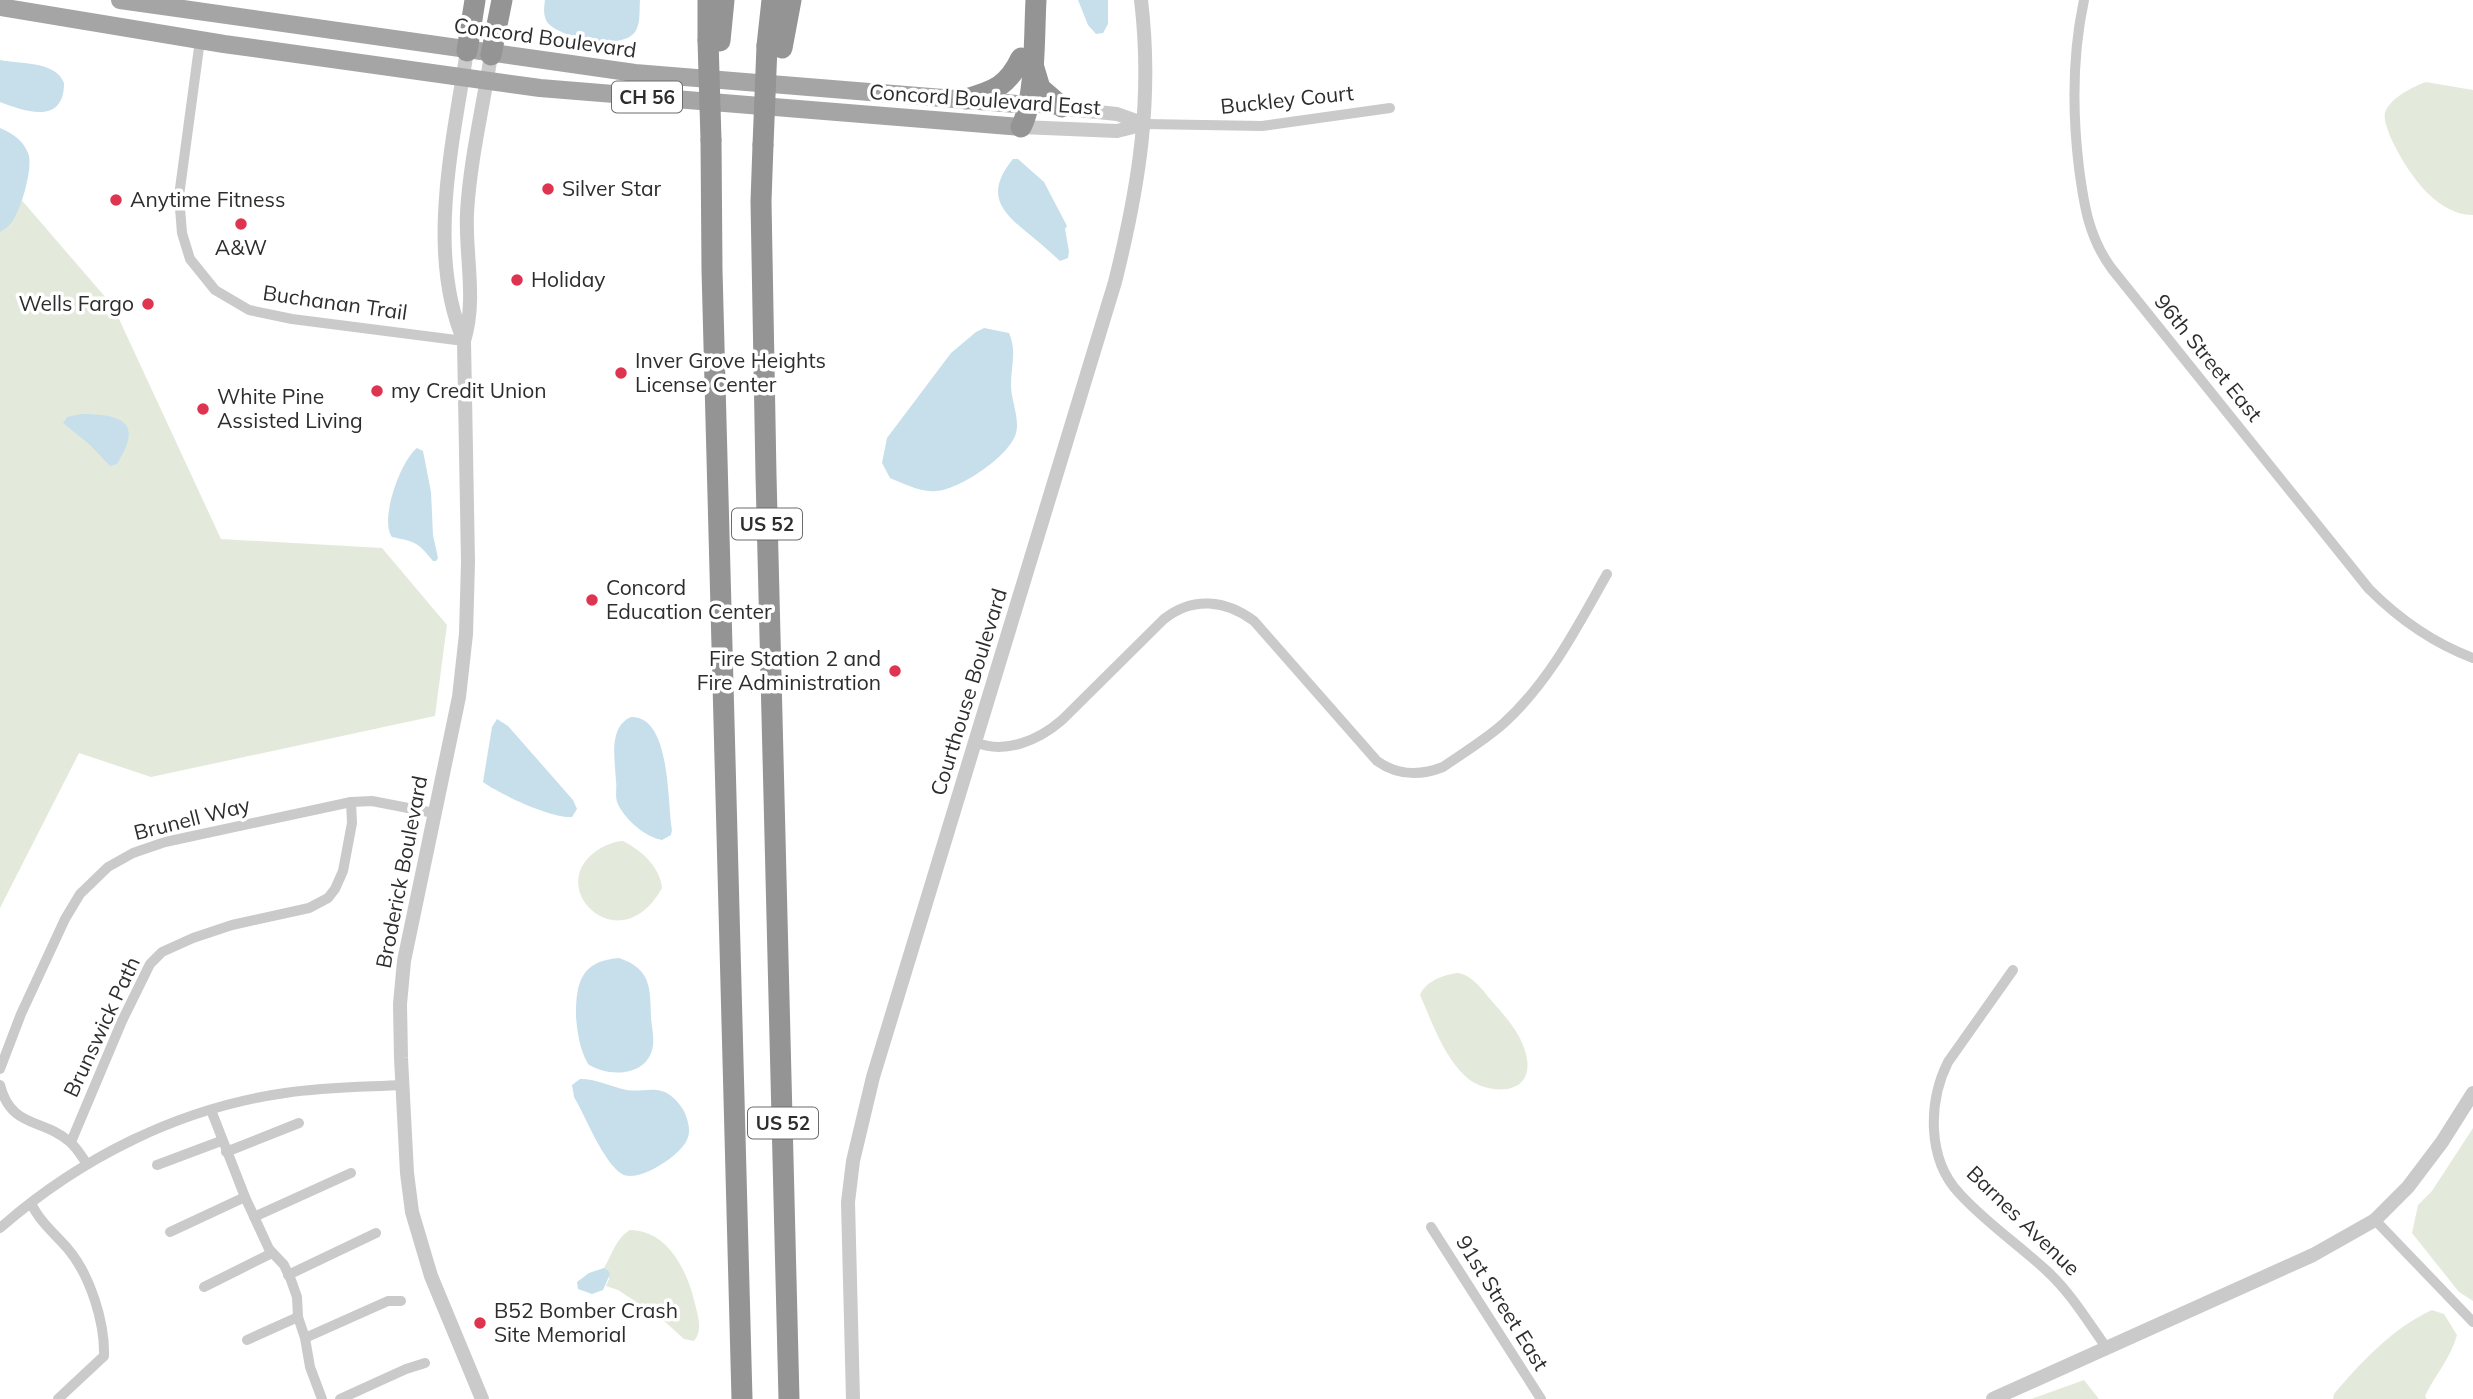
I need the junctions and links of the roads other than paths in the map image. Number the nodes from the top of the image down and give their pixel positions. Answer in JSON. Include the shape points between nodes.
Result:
{"nodes":[{"id":1,"x":120,"y":0,"type":"edge"},
{"id":2,"x":475,"y":0,"type":"edge"},
{"id":3,"x":502,"y":0,"type":"edge"},
{"id":4,"x":708,"y":0,"type":"edge"},
{"id":5,"x":724,"y":0,"type":"edge"},
{"id":6,"x":772,"y":0,"type":"edge"},
{"id":7,"x":791,"y":0,"type":"edge"},
{"id":8,"x":1023,"y":0,"type":"edge"},
{"id":9,"x":1036,"y":0,"type":"edge"},
{"id":10,"x":1141,"y":0,"type":"edge"},
{"id":11,"x":2084,"y":0,"type":"edge"},
{"id":12,"x":0,"y":7,"type":"edge"},
{"id":13,"x":200,"y":40,"type":"junction"},
{"id":14,"x":714,"y":40,"type":"junction"},
{"id":15,"x":775,"y":47,"type":"junction"},
{"id":16,"x":467,"y":51,"type":"junction"},
{"id":17,"x":491,"y":55,"type":"junction"},
{"id":18,"x":1027,"y":60,"type":"junction"},
{"id":19,"x":463,"y":78,"type":"junction"},
{"id":20,"x":487,"y":82,"type":"junction"},
{"id":21,"x":965,"y":99,"type":"junction"},
{"id":22,"x":1024,"y":104,"type":"junction"},
{"id":23,"x":1062,"y":107,"type":"junction"},
{"id":24,"x":1390,"y":108,"type":"dead end"},
{"id":25,"x":1145,"y":124,"type":"junction"},
{"id":26,"x":1021,"y":127,"type":"junction"},
{"id":27,"x":464,"y":341,"type":"junction"},
{"id":28,"x":1607,"y":573,"type":"dead end"},
{"id":29,"x":2473,"y":658,"type":"edge"},
{"id":30,"x":975,"y":742,"type":"junction"},
{"id":31,"x":351,"y":802,"type":"junction"},
{"id":32,"x":434,"y":813,"type":"junction"},
{"id":33,"x":2013,"y":970,"type":"dead end"},
{"id":34,"x":0,"y":1069,"type":"edge"},
{"id":35,"x":0,"y":1085,"type":"edge"},
{"id":36,"x":402,"y":1085,"type":"junction"},
{"id":37,"x":2473,"y":1093,"type":"edge"},
{"id":38,"x":211,"y":1110,"type":"junction"},
{"id":39,"x":299,"y":1123,"type":"dead end"},
{"id":40,"x":71,"y":1142,"type":"junction"},
{"id":41,"x":224,"y":1146,"type":"junction"},
{"id":42,"x":87,"y":1164,"type":"junction"},
{"id":43,"x":157,"y":1165,"type":"dead end"},
{"id":44,"x":351,"y":1173,"type":"dead end"},
{"id":45,"x":244,"y":1197,"type":"junction"},
{"id":46,"x":31,"y":1203,"type":"junction"},
{"id":47,"x":254,"y":1217,"type":"junction"},
{"id":48,"x":2375,"y":1220,"type":"junction"},
{"id":49,"x":1431,"y":1227,"type":"dead end"},
{"id":50,"x":0,"y":1228,"type":"edge"},
{"id":51,"x":170,"y":1232,"type":"dead end"},
{"id":52,"x":376,"y":1233,"type":"dead end"},
{"id":53,"x":272,"y":1253,"type":"junction"},
{"id":54,"x":288,"y":1275,"type":"junction"},
{"id":55,"x":204,"y":1287,"type":"dead end"},
{"id":56,"x":401,"y":1301,"type":"dead end"},
{"id":57,"x":298,"y":1317,"type":"junction"},
{"id":58,"x":2473,"y":1322,"type":"edge"},
{"id":59,"x":305,"y":1338,"type":"junction"},
{"id":60,"x":247,"y":1339,"type":"dead end"},
{"id":61,"x":2106,"y":1347,"type":"junction"},
{"id":62,"x":425,"y":1363,"type":"dead end"},
{"id":63,"x":58,"y":1399,"type":"edge"},
{"id":64,"x":322,"y":1399,"type":"edge"},
{"id":65,"x":340,"y":1399,"type":"edge"},
{"id":66,"x":482,"y":1399,"type":"edge"},
{"id":67,"x":740,"y":1399,"type":"edge"},
{"id":68,"x":789,"y":1399,"type":"edge"},
{"id":69,"x":853,"y":1399,"type":"edge"},
{"id":70,"x":1541,"y":1399,"type":"edge"},
{"id":71,"x":1993,"y":1399,"type":"edge"}],
"edges":[{"from":1,"to":16,"type":"main road","name":"Concord Boulevard","number":"CH 56"},
{"from":2,"to":16,"type":"highway"},
{"from":3,"to":17,"type":"highway"},
{"from":4,"to":14,"type":"highway"},
{"from":5,"to":14,"type":"highway","number":"US 52"},
{"from":6,"to":15,"type":"highway","number":"US 52"},
{"from":7,"to":15,"type":"highway"},
{"from":8,"to":18,"type":"highway"},
{"from":9,"to":18,"type":"highway"},
{"from":10,"to":25,"type":"street","name":"Courthouse Boulevard"},
{"from":11,"to":29,"type":"street","name":"96th Street East","via":[[2075,51],[2074,125],[2086,217],[2097,245],[2369,589],[2421,633]]},
{"from":12,"to":13,"type":"main road","number":"CH 56"},
{"from":13,"to":19,"type":"main road","number":"CH 56"},
{"from":13,"to":27,"type":"street","name":"Buchanan Trail","via":[[179,196],[181,233],[190,259],[215,290],[248,310]]},
{"from":14,"to":67,"type":"highway","number":"US 52","bridge":true,"via":[[713,297]]},
{"from":15,"to":68,"type":"highway","number":"US 52","bridge":true,"via":[[761,201]]},
{"from":16,"to":17,"type":"main road","name":"Concord Boulevard","number":"CH 56"},
{"from":16,"to":19,"type":"street","name":"Broderick Boulevard"},
{"from":17,"to":20,"type":"street","name":"Broderick Boulevard"},
{"from":17,"to":21,"type":"main road","name":"Concord Boulevard","number":"CH 56","via":[[635,74]]},
{"from":18,"to":21,"type":"highway","via":[[1005,83]]},
{"from":18,"to":22,"type":"highway"},
{"from":18,"to":23,"type":"highway","via":[[1040,88]]},
{"from":19,"to":20,"type":"main road","number":"CH 56"},
{"from":19,"to":27,"type":"street","name":"Broderick Boulevard","via":[[444,226],[450,300]]},
{"from":20,"to":26,"type":"main road","name":"Concord Boulevard East","number":"CH 56"},
{"from":20,"to":27,"type":"street","name":"Broderick Boulevard","via":[[467,214],[471,305]]},
{"from":21,"to":22,"type":"main road","name":"Concord Boulevard East","number":"CH 56"},
{"from":22,"to":23,"type":"street","name":"Concord Boulevard East"},
{"from":22,"to":26,"type":"highway"},
{"from":23,"to":25,"type":"street","name":"Concord Boulevard East","via":[[1117,114]]},
{"from":24,"to":25,"type":"street","name":"Buckley Court","via":[[1259,127]]},
{"from":25,"to":26,"type":"street","name":"Concord Boulevard East","via":[[1117,131]]},
{"from":25,"to":30,"type":"street","name":"Courthouse Boulevard","via":[[1115,282]]},
{"from":27,"to":32,"type":"street","name":"Broderick Boulevard","via":[[466,635],[459,697]]},
{"from":28,"to":30,"type":"street","via":[[1558,659],[1531,696],[1496,730],[1443,767],[1423,773],[1401,772],[1377,761],[1254,621],[1215,603],[1191,605],[1170,614],[1044,734],[1009,746]]},
{"from":30,"to":69,"type":"street","name":"Courthouse Boulevard","via":[[873,1077],[853,1161],[848,1235]]},
{"from":31,"to":32,"type":"street","name":"Brunell Way","via":[[372,801]]},
{"from":31,"to":34,"type":"street","name":"Brunell Way","via":[[165,842],[108,867],[80,894],[65,919]]},
{"from":31,"to":40,"type":"street","name":"Brunswick Path","via":[[343,871],[328,898],[309,908],[193,938],[162,952],[150,964]]},
{"from":32,"to":36,"type":"street","name":"Broderick Boulevard","via":[[404,961]]},
{"from":33,"to":61,"type":"street","name":"Barnes Avenue","via":[[1941,1078],[1934,1112],[1939,1154],[1959,1193],[2059,1282]]},
{"from":35,"to":40,"type":"street","via":[[20,1117]]},
{"from":36,"to":38,"type":"street","via":[[301,1091]]},
{"from":36,"to":66,"type":"street","name":"Broderick Boulevard","via":[[416,1231]]},
{"from":37,"to":48,"type":"street","via":[[2408,1187]]},
{"from":38,"to":41,"type":"street"},
{"from":38,"to":42,"type":"street","via":[[152,1131]]},
{"from":39,"to":41,"type":"street"},
{"from":40,"to":42,"type":"street"},
{"from":41,"to":43,"type":"street"},
{"from":41,"to":45,"type":"street"},
{"from":42,"to":46,"type":"street"},
{"from":44,"to":47,"type":"street"},
{"from":45,"to":47,"type":"street"},
{"from":45,"to":51,"type":"street"},
{"from":46,"to":50,"type":"street"},
{"from":46,"to":63,"type":"street","via":[[79,1263],[103,1332],[104,1356]]},
{"from":47,"to":53,"type":"street"},
{"from":48,"to":58,"type":"street"},
{"from":48,"to":61,"type":"street","via":[[2313,1255]]},
{"from":49,"to":70,"type":"street","name":"91st Street East"},
{"from":52,"to":54,"type":"street"},
{"from":53,"to":54,"type":"street"},
{"from":53,"to":55,"type":"street"},
{"from":54,"to":57,"type":"street","via":[[297,1297]]},
{"from":56,"to":59,"type":"street","via":[[388,1301]]},
{"from":57,"to":59,"type":"street"},
{"from":57,"to":60,"type":"street"},
{"from":59,"to":64,"type":"street"},
{"from":61,"to":71,"type":"street"},
{"from":62,"to":65,"type":"street"}]}
